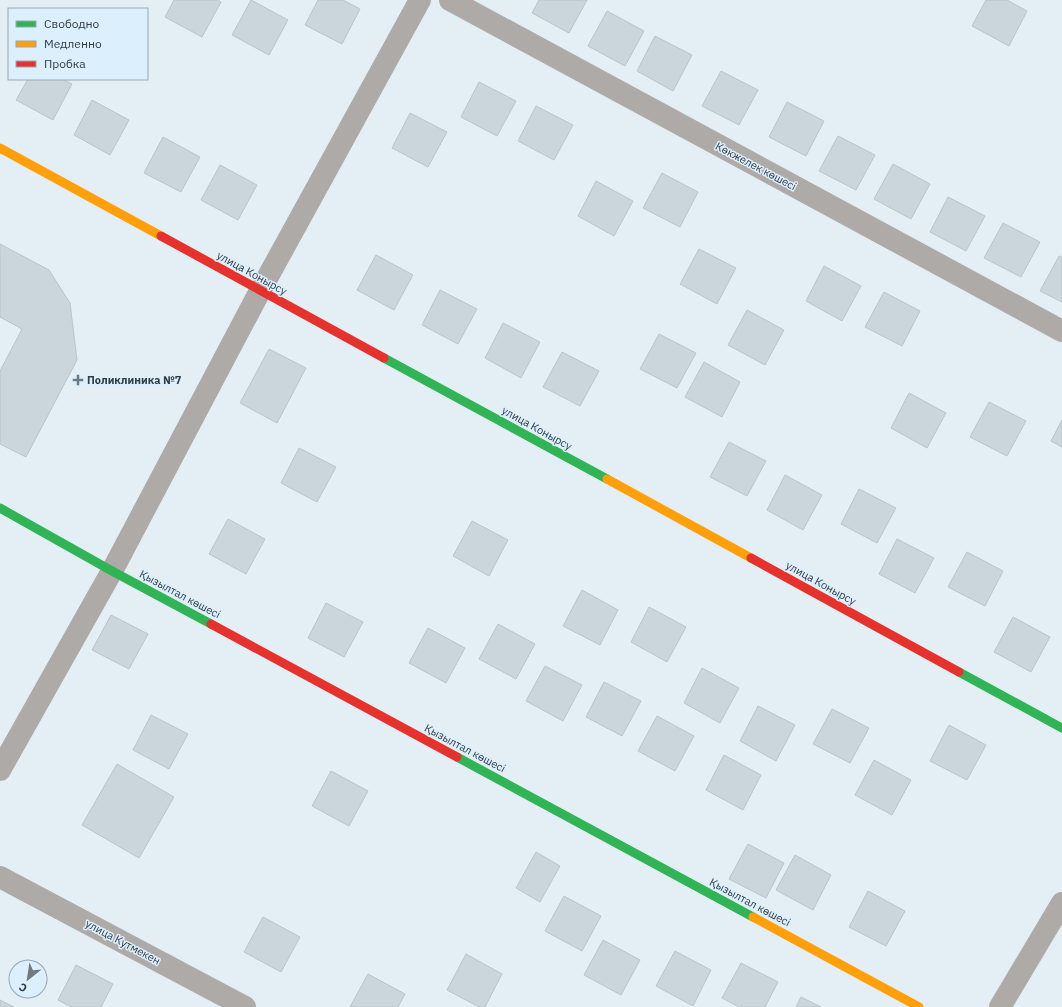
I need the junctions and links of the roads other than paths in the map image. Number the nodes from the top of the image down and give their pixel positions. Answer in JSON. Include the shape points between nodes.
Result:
{"nodes":[{"id":1,"x":420,"y":0,"type":"edge"},
{"id":2,"x":450,"y":0,"type":"edge"},
{"id":3,"x":0,"y":148,"type":"edge"},
{"id":4,"x":260,"y":291,"type":"junction"},
{"id":5,"x":1062,"y":331,"type":"edge"},
{"id":6,"x":0,"y":508,"type":"edge"},
{"id":7,"x":112,"y":572,"type":"junction"},
{"id":8,"x":1062,"y":728,"type":"edge"},
{"id":9,"x":0,"y":770,"type":"edge"},
{"id":10,"x":0,"y":877,"type":"edge"},
{"id":11,"x":1062,"y":903,"type":"edge"},
{"id":12,"x":245,"y":1007,"type":"edge"},
{"id":13,"x":919,"y":1007,"type":"edge"},
{"id":14,"x":1000,"y":1007,"type":"edge"}],
"edges":[{"from":1,"to":4,"type":"street"},
{"from":2,"to":5,"type":"street","name":"Көкжелек көшесі"},
{"from":3,"to":4,"type":"street","name":"улица Конырсу"},
{"from":4,"to":7,"type":"street"},
{"from":4,"to":8,"type":"street","name":"улица Конырсу"},
{"from":6,"to":7,"type":"street","name":"Қызылтал көшесі"},
{"from":7,"to":9,"type":"street"},
{"from":7,"to":13,"type":"street","name":"Қызылтал көшесі"},
{"from":10,"to":12,"type":"street","name":"улица Кутмекен"},
{"from":11,"to":14,"type":"street"}]}
